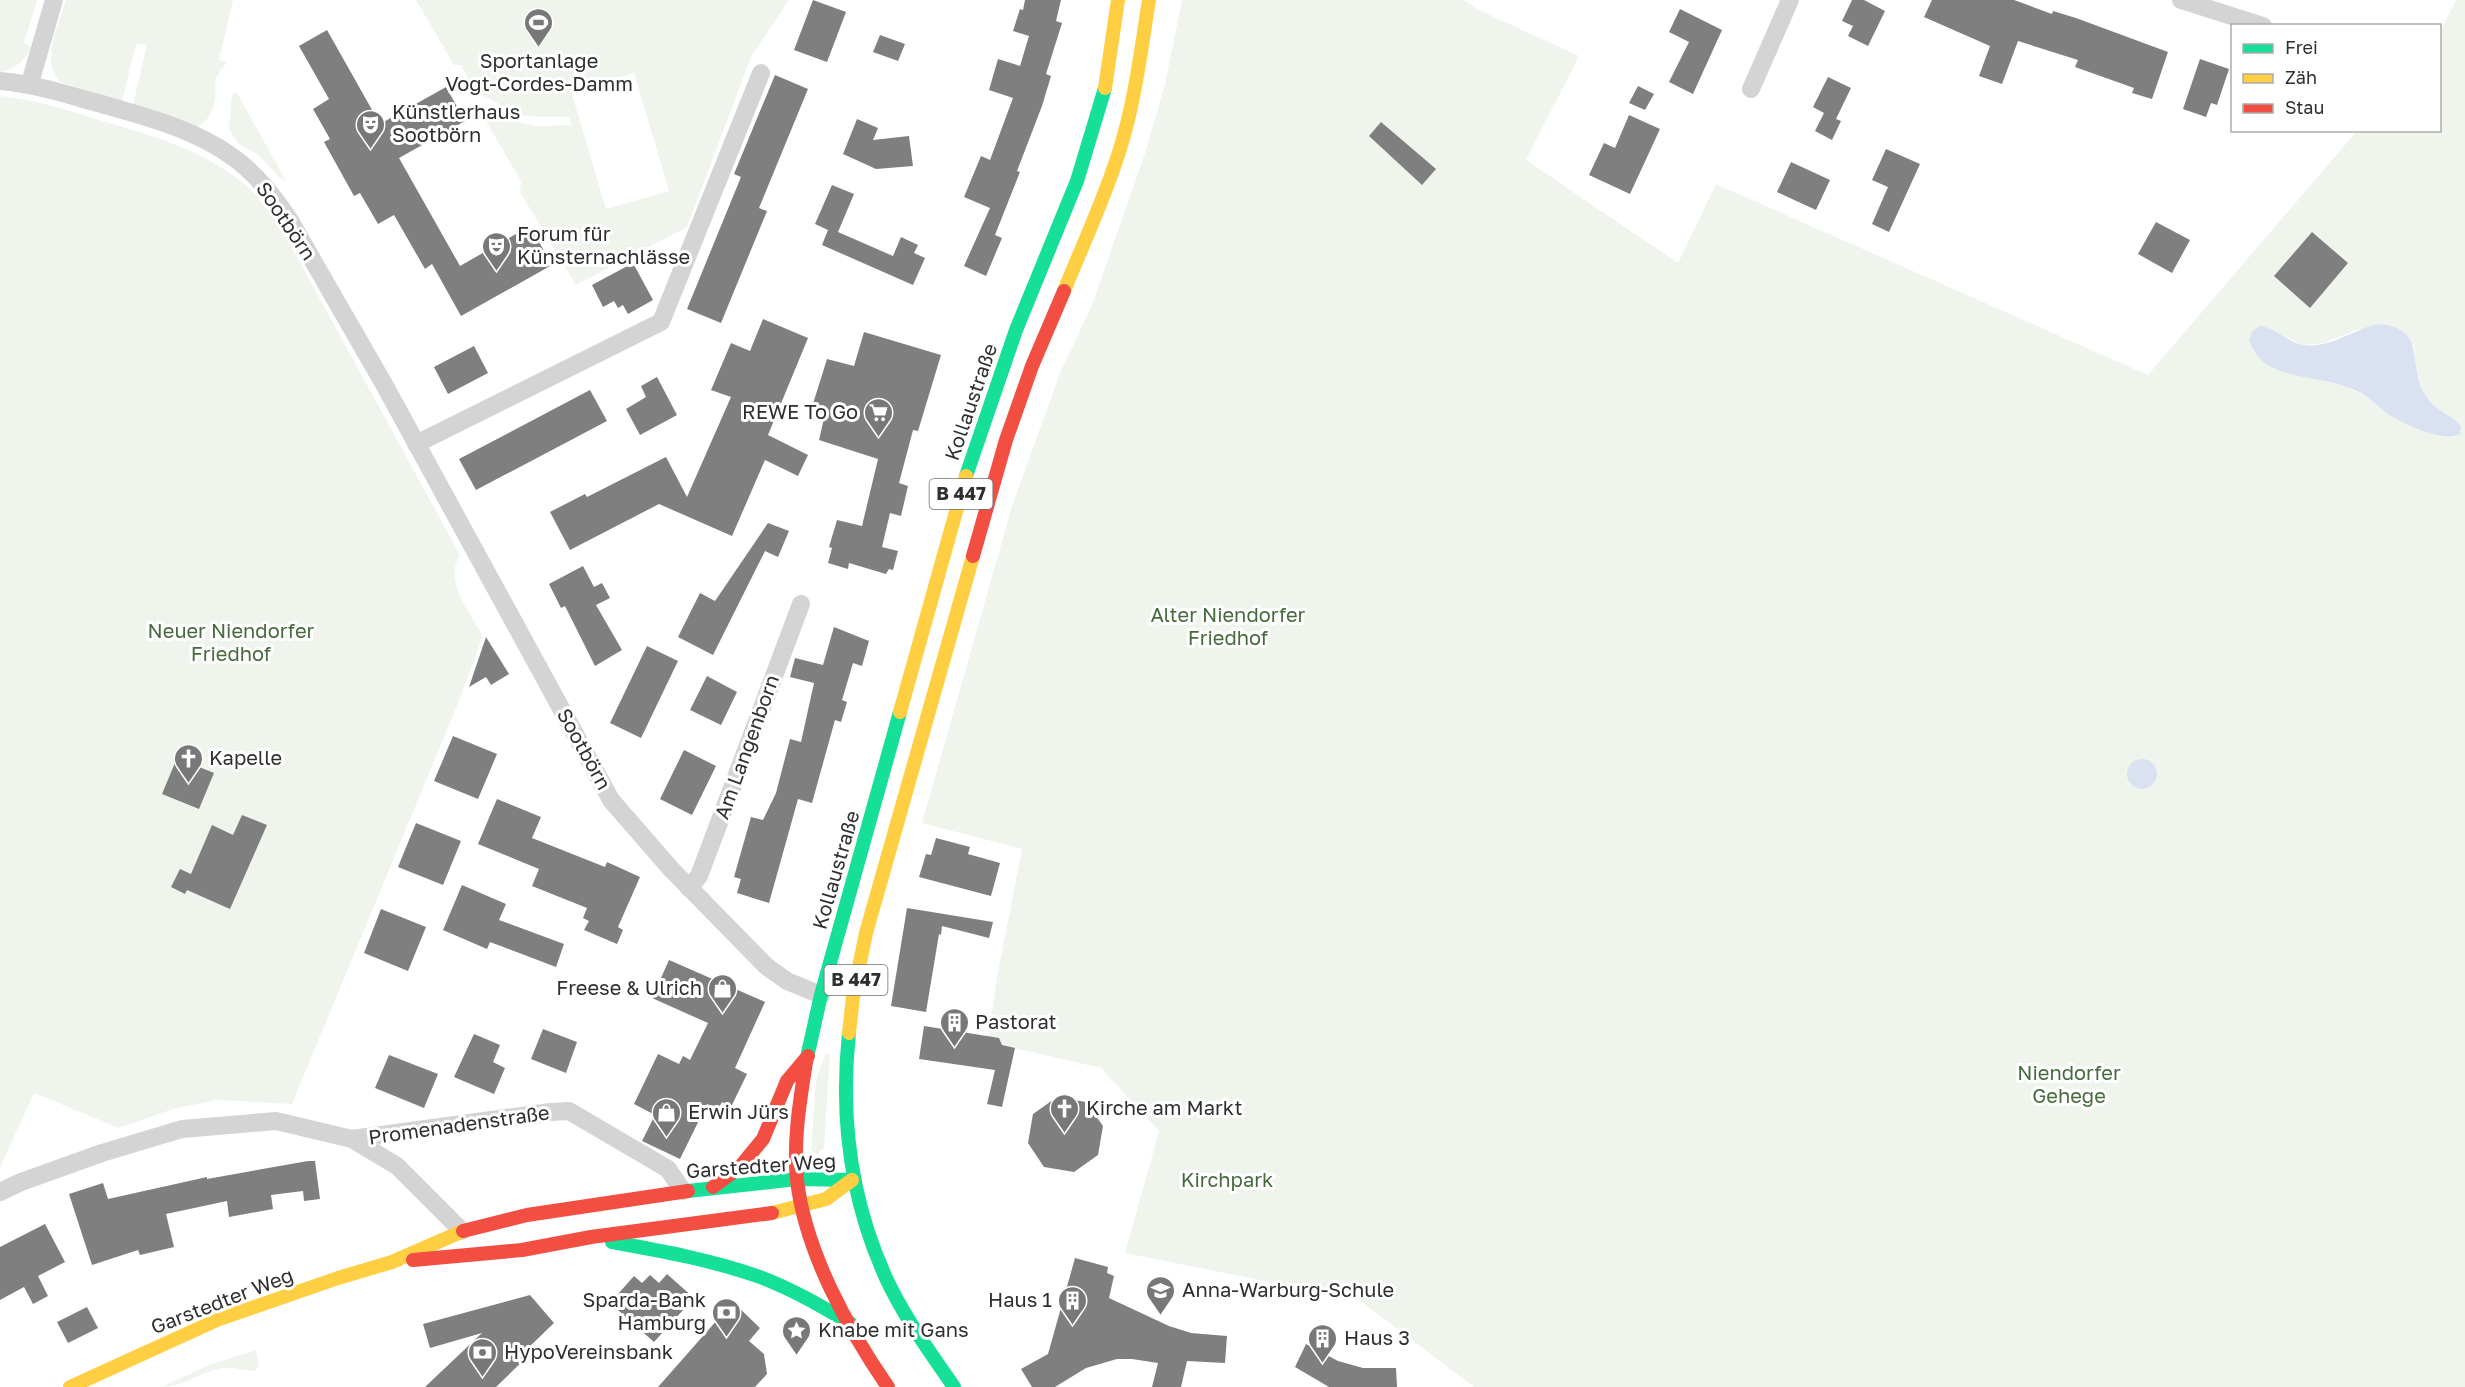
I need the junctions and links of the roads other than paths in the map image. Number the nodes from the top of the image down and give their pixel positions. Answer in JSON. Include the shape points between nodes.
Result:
{"nodes":[{"id":1,"x":54,"y":0,"type":"edge"},
{"id":2,"x":1118,"y":0,"type":"edge"},
{"id":3,"x":1149,"y":0,"type":"edge"},
{"id":4,"x":1790,"y":0,"type":"edge"},
{"id":5,"x":2181,"y":0,"type":"edge"},
{"id":6,"x":2205,"y":3,"type":"edge"},
{"id":7,"x":2258,"y":24,"type":"edge"},
{"id":8,"x":761,"y":73,"type":"dead end"},
{"id":9,"x":0,"y":81,"type":"edge"},
{"id":10,"x":30,"y":83,"type":"junction"},
{"id":11,"x":1751,"y":89,"type":"dead end"},
{"id":12,"x":416,"y":444,"type":"junction"},
{"id":13,"x":801,"y":604,"type":"dead end"},
{"id":14,"x":689,"y":888,"type":"junction"},
{"id":15,"x":822,"y":995,"type":"junction"},
{"id":16,"x":808,"y":1056,"type":"junction"},
{"id":17,"x":352,"y":1139,"type":"junction"},
{"id":18,"x":797,"y":1179,"type":"junction"},
{"id":19,"x":852,"y":1180,"type":"junction"},
{"id":20,"x":713,"y":1187,"type":"junction"},
{"id":21,"x":683,"y":1191,"type":"junction"},
{"id":22,"x":0,"y":1192,"type":"edge"},
{"id":23,"x":802,"y":1206,"type":"junction"},
{"id":24,"x":462,"y":1231,"type":"junction"},
{"id":25,"x":591,"y":1237,"type":"junction"},
{"id":26,"x":392,"y":1262,"type":"junction"},
{"id":27,"x":850,"y":1323,"type":"junction"},
{"id":28,"x":70,"y":1387,"type":"edge"},
{"id":29,"x":888,"y":1387,"type":"edge"},
{"id":30,"x":954,"y":1387,"type":"edge"}],
"edges":[{"from":1,"to":10,"type":"street"},
{"from":2,"to":15,"type":"main road","name":"Kollaustraße","number":"B 447","via":[[1107,80],[1091,139],[972,454]]},
{"from":3,"to":19,"type":"main road","number":"B 447","via":[[1136,87],[1120,149],[1006,440],[866,933],[846,1043],[846,1125]]},
{"from":4,"to":11,"type":"street"},
{"from":5,"to":6,"type":"street"},
{"from":6,"to":7,"type":"street"},
{"from":8,"to":12,"type":"street","via":[[661,322]]},
{"from":9,"to":10,"type":"street","name":"Sootbörn"},
{"from":10,"to":12,"type":"street","name":"Sootbörn","via":[[186,131],[230,154],[249,170],[289,219]]},
{"from":12,"to":14,"type":"street","name":"Sootbörn","via":[[611,800]]},
{"from":13,"to":14,"type":"street","name":"Am Langenborn","via":[[699,876]]},
{"from":14,"to":15,"type":"street","name":"Sootbörn","via":[[773,972]]},
{"from":15,"to":16,"type":"main road","number":"B 447"},
{"from":16,"to":18,"type":"main road","number":"B 447","via":[[797,1140]]},
{"from":16,"to":20,"type":"main road","via":[[787,1081],[763,1139],[740,1167]]},
{"from":17,"to":21,"type":"street","name":"Promenadenstraße","via":[[569,1111],[668,1169]]},
{"from":17,"to":22,"type":"street","name":"Promenadenstraße","via":[[276,1121],[182,1129],[102,1153]]},
{"from":17,"to":24,"type":"street","name":"Promenadenstraße","via":[[397,1166]]},
{"from":18,"to":19,"type":"main road","name":"Garstedter Weg"},
{"from":18,"to":20,"type":"main road","name":"Garstedter Weg"},
{"from":18,"to":23,"type":"main road","number":"B 447"},
{"from":19,"to":23,"type":"main road","name":"Garstedter Weg","via":[[834,1195]]},
{"from":19,"to":30,"type":"main road","number":"B 447","via":[[871,1243],[898,1303]]},
{"from":20,"to":21,"type":"main road","name":"Garstedter Weg"},
{"from":21,"to":24,"type":"main road","name":"Garstedter Weg","via":[[527,1215]]},
{"from":23,"to":25,"type":"main road","name":"Garstedter Weg"},
{"from":23,"to":27,"type":"main road","number":"B 447","via":[[819,1257]]},
{"from":24,"to":26,"type":"main road","name":"Garstedter Weg"},
{"from":25,"to":26,"type":"main road","name":"Garstedter Weg","via":[[522,1250]]},
{"from":25,"to":27,"type":"main road","via":[[747,1273],[807,1298]]},
{"from":26,"to":28,"type":"main road","name":"Garstedter Weg","via":[[217,1320]]},
{"from":27,"to":29,"type":"main road","number":"B 447"}]}
